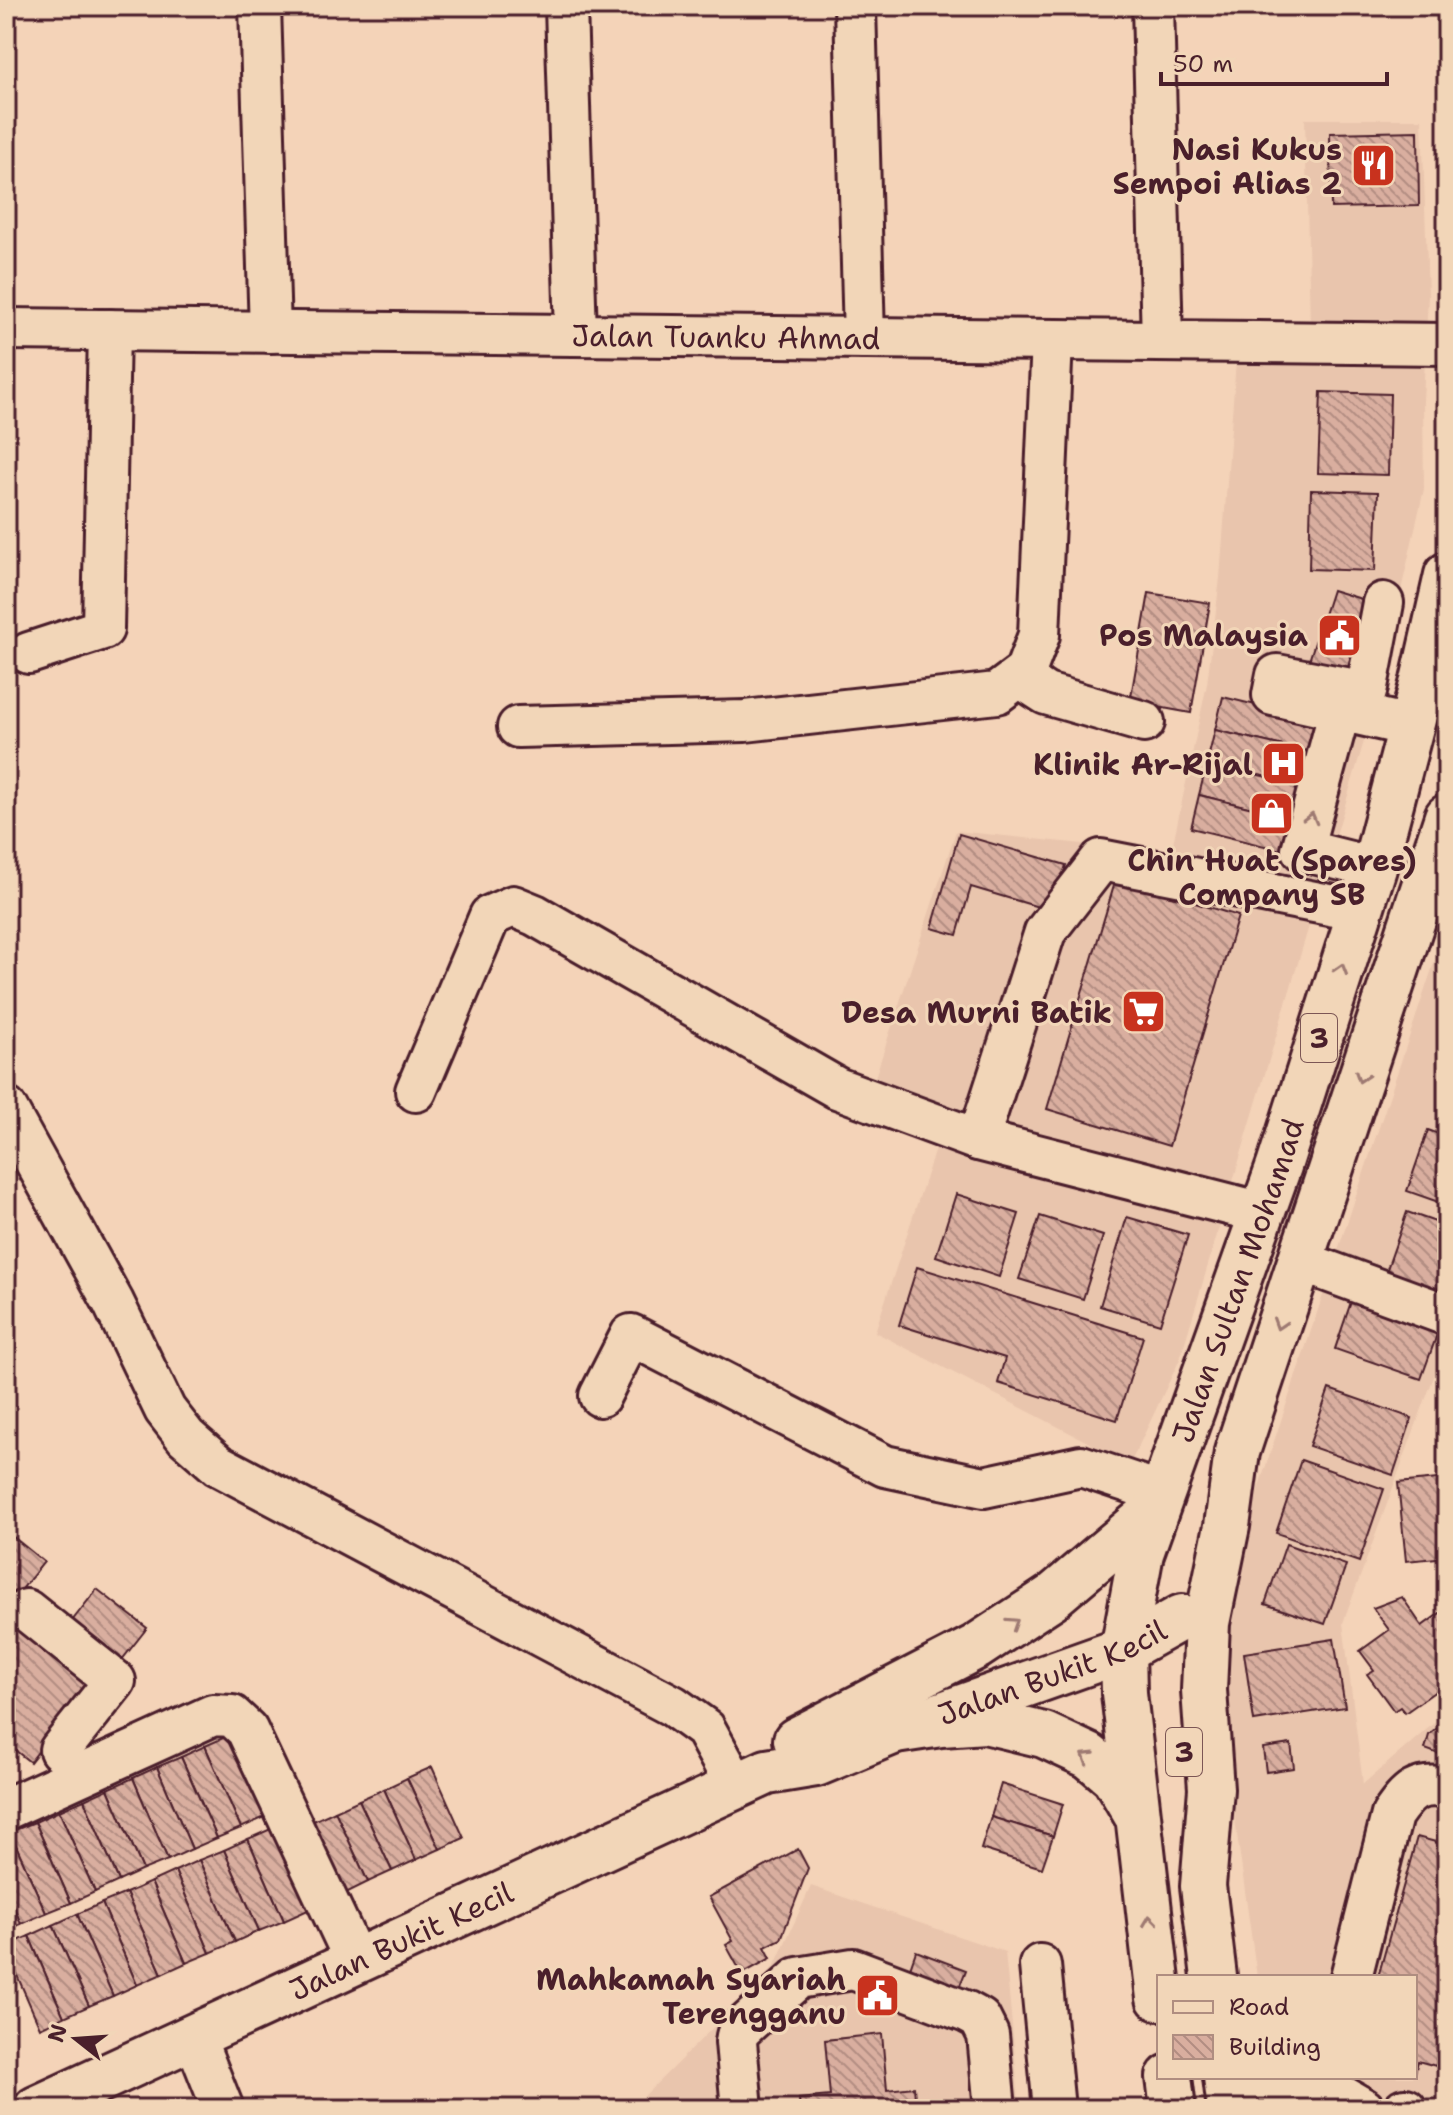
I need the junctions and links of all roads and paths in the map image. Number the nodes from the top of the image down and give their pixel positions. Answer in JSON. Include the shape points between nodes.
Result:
{"nodes":[{"id":1,"x":260,"y":6,"type":"edge"},
{"id":2,"x":566,"y":6,"type":"edge"},
{"id":3,"x":855,"y":6,"type":"edge"},
{"id":4,"x":1153,"y":6,"type":"edge"},
{"id":5,"x":6,"y":329,"type":"edge"},
{"id":6,"x":109,"y":330,"type":"junction"},
{"id":7,"x":270,"y":332,"type":"junction"},
{"id":8,"x":576,"y":335,"type":"junction"},
{"id":9,"x":864,"y":338,"type":"junction"},
{"id":10,"x":1052,"y":340,"type":"junction"},
{"id":11,"x":1162,"y":341,"type":"junction"},
{"id":12,"x":1447,"y":344,"type":"edge"},
{"id":13,"x":1447,"y":575,"type":"edge"},
{"id":14,"x":1383,"y":603,"type":"dead end"},
{"id":15,"x":29,"y":653,"type":"dead end"},
{"id":16,"x":1371,"y":667,"type":"junction"},
{"id":17,"x":1025,"y":672,"type":"junction"},
{"id":18,"x":1435,"y":687,"type":"edge"},
{"id":19,"x":1340,"y":710,"type":"junction"},
{"id":20,"x":1144,"y":722,"type":"dead end"},
{"id":21,"x":1410,"y":726,"type":"junction"},
{"id":22,"x":518,"y":727,"type":"dead end"},
{"id":23,"x":1445,"y":829,"type":"edge"},
{"id":24,"x":1374,"y":868,"type":"junction"},
{"id":25,"x":1360,"y":911,"type":"junction"},
{"id":26,"x":416,"y":1091,"type":"dead end"},
{"id":27,"x":6,"y":1108,"type":"edge"},
{"id":28,"x":978,"y":1140,"type":"junction"},
{"id":29,"x":1263,"y":1213,"type":"junction"},
{"id":30,"x":1300,"y":1261,"type":"junction"},
{"id":31,"x":1447,"y":1315,"type":"edge"},
{"id":32,"x":600,"y":1396,"type":"dead end"},
{"id":33,"x":1237,"y":1452,"type":"junction"},
{"id":34,"x":1159,"y":1501,"type":"junction"},
{"id":35,"x":26,"y":1610,"type":"dead end"},
{"id":36,"x":1182,"y":1617,"type":"junction"},
{"id":37,"x":1126,"y":1634,"type":"junction"},
{"id":38,"x":96,"y":1705,"type":"junction"},
{"id":39,"x":895,"y":1731,"type":"junction"},
{"id":40,"x":796,"y":1740,"type":"junction"},
{"id":41,"x":60,"y":1750,"type":"dead end"},
{"id":42,"x":122,"y":1757,"type":"junction"},
{"id":43,"x":751,"y":1779,"type":"junction"},
{"id":44,"x":1447,"y":1788,"type":"edge"},
{"id":45,"x":6,"y":1809,"type":"edge"},
{"id":46,"x":1137,"y":1815,"type":"junction"},
{"id":47,"x":1203,"y":1886,"type":"junction"},
{"id":48,"x":356,"y":1962,"type":"junction"},
{"id":49,"x":1040,"y":1965,"type":"dead end"},
{"id":50,"x":1214,"y":1975,"type":"edge"},
{"id":51,"x":1352,"y":1975,"type":"edge"},
{"id":52,"x":1157,"y":1981,"type":"edge"},
{"id":53,"x":194,"y":2036,"type":"junction"},
{"id":54,"x":1169,"y":2079,"type":"edge"},
{"id":55,"x":1324,"y":2081,"type":"edge"},
{"id":56,"x":1228,"y":2095,"type":"edge"},
{"id":57,"x":36,"y":2109,"type":"edge"},
{"id":58,"x":223,"y":2109,"type":"edge"},
{"id":59,"x":742,"y":2109,"type":"edge"},
{"id":60,"x":995,"y":2109,"type":"edge"},
{"id":61,"x":1054,"y":2109,"type":"edge"},
{"id":62,"x":1173,"y":2109,"type":"edge"},
{"id":63,"x":1364,"y":2109,"type":"edge"}],
"edges":[{"from":1,"to":7,"type":"street"},
{"from":2,"to":8,"type":"street"},
{"from":3,"to":9,"type":"street"},
{"from":4,"to":11,"type":"street"},
{"from":5,"to":6,"type":"street","name":"Jalan Tuanku Ahmad"},
{"from":6,"to":7,"type":"street","name":"Jalan Tuanku Ahmad"},
{"from":6,"to":15,"type":"street","via":[[103,629]]},
{"from":7,"to":8,"type":"street","name":"Jalan Tuanku Ahmad"},
{"from":8,"to":9,"type":"street","name":"Jalan Tuanku Ahmad"},
{"from":9,"to":10,"type":"street","name":"Jalan Tuanku Ahmad"},
{"from":10,"to":11,"type":"street","name":"Jalan Tuanku Ahmad"},
{"from":10,"to":17,"type":"street","via":[[1039,635]]},
{"from":11,"to":12,"type":"street","name":"Jalan Tuanku Ahmad"},
{"from":13,"to":18,"type":"main road","name":"Jalan Sultan Mohamad","number":"3"},
{"from":14,"to":16,"type":"street"},
{"from":16,"to":18,"type":"street"},
{"from":16,"to":19,"type":"street","via":[[1366,692],[1277,675],[1273,695]]},
{"from":17,"to":20,"type":"street","via":[[1046,694]]},
{"from":17,"to":22,"type":"street","via":[[997,693],[745,721]]},
{"from":18,"to":21,"type":"main road","name":"Jalan Sultan Mohamad","number":"3"},
{"from":18,"to":24,"type":"main road"},
{"from":19,"to":21,"type":"street"},
{"from":24,"to":19,"type":"street","one_way":true,"via":[[1302,850]]},
{"from":21,"to":24,"type":"main road","name":"Jalan Sultan Mohamad","number":"3"},
{"from":23,"to":30,"type":"main road","name":"Jalan Sultan Mohamad","number":"3","one_way":true},
{"from":24,"to":25,"type":"main road","name":"Jalan Sultan Mohamad","number":"3"},
{"from":25,"to":28,"type":"street","via":[[1101,860],[1045,932]]},
{"from":29,"to":25,"type":"main road","name":"Jalan Sultan Mohamad","number":"3","one_way":true},
{"from":26,"to":28,"type":"street","via":[[490,916],[513,906],[837,1088]]},
{"from":27,"to":43,"type":"street","via":[[113,1302],[165,1410],[186,1437],[218,1465],[673,1706],[705,1729]]},
{"from":28,"to":29,"type":"street"},
{"from":29,"to":34,"type":"main road","name":"Jalan Sultan Mohamad","number":"3"},
{"from":30,"to":31,"type":"street"},
{"from":30,"to":33,"type":"main road","name":"Jalan Sultan Mohamad","number":"3","one_way":true},
{"from":32,"to":34,"type":"street","via":[[631,1335],[885,1466],[984,1487],[1081,1466]]},
{"from":33,"to":36,"type":"main road","number":"3"},
{"from":33,"to":47,"type":"main road","name":"Jalan Sultan Mohamad","number":"3","via":[[1207,1623],[1204,1690],[1211,1789]]},
{"from":34,"to":37,"type":"main road","name":"Jalan Sultan Mohamad","number":"3","via":[[1141,1553]]},
{"from":40,"to":34,"type":"main road","one_way":true,"via":[[976,1647],[1052,1597]]},
{"from":35,"to":38,"type":"street","via":[[115,1681]]},
{"from":36,"to":37,"type":"main road","name":"Jalan Bukit Kecil"},
{"from":36,"to":47,"type":"main road","number":"3","via":[[1176,1668],[1179,1720]]},
{"from":37,"to":39,"type":"main road","name":"Jalan Bukit Kecil"},
{"from":37,"to":40,"type":"main road","name":"Jalan Bukit Kecil"},
{"from":37,"to":46,"type":"main road","name":"Jalan Sultan Mohamad","number":"3","via":[[1124,1693]]},
{"from":38,"to":41,"type":"street"},
{"from":38,"to":42,"type":"street"},
{"from":39,"to":43,"type":"main road","name":"Jalan Bukit Kecil","via":[[816,1764]]},
{"from":46,"to":39,"type":"main road","one_way":true,"via":[[1114,1777],[1089,1756],[1044,1735],[985,1721]]},
{"from":40,"to":43,"type":"main road","name":"Jalan Bukit Kecil"},
{"from":42,"to":45,"type":"street"},
{"from":42,"to":48,"type":"street","via":[[213,1715],[232,1716],[247,1730]]},
{"from":43,"to":48,"type":"main road","name":"Jalan Bukit Kecil"},
{"from":44,"to":51,"type":"street","via":[[1423,1786],[1405,1796],[1392,1815]]},
{"from":52,"to":46,"type":"main road","name":"Jalan Sultan Mohamad","number":"3","one_way":true},
{"from":47,"to":50,"type":"main road","name":"Jalan Sultan Mohamad","number":"3"},
{"from":48,"to":53,"type":"main road","name":"Jalan Bukit Kecil"},
{"from":49,"to":61,"type":"street"},
{"from":53,"to":57,"type":"main road","name":"Jalan Bukit Kecil"},
{"from":53,"to":58,"type":"street"},
{"from":54,"to":62,"type":"main road"},
{"from":55,"to":56,"type":"street"},
{"from":55,"to":63,"type":"street"},
{"from":59,"to":60,"type":"street","via":[[736,2042],[741,2029],[798,1978],[853,1969],[980,2019],[988,2035]]}]}
